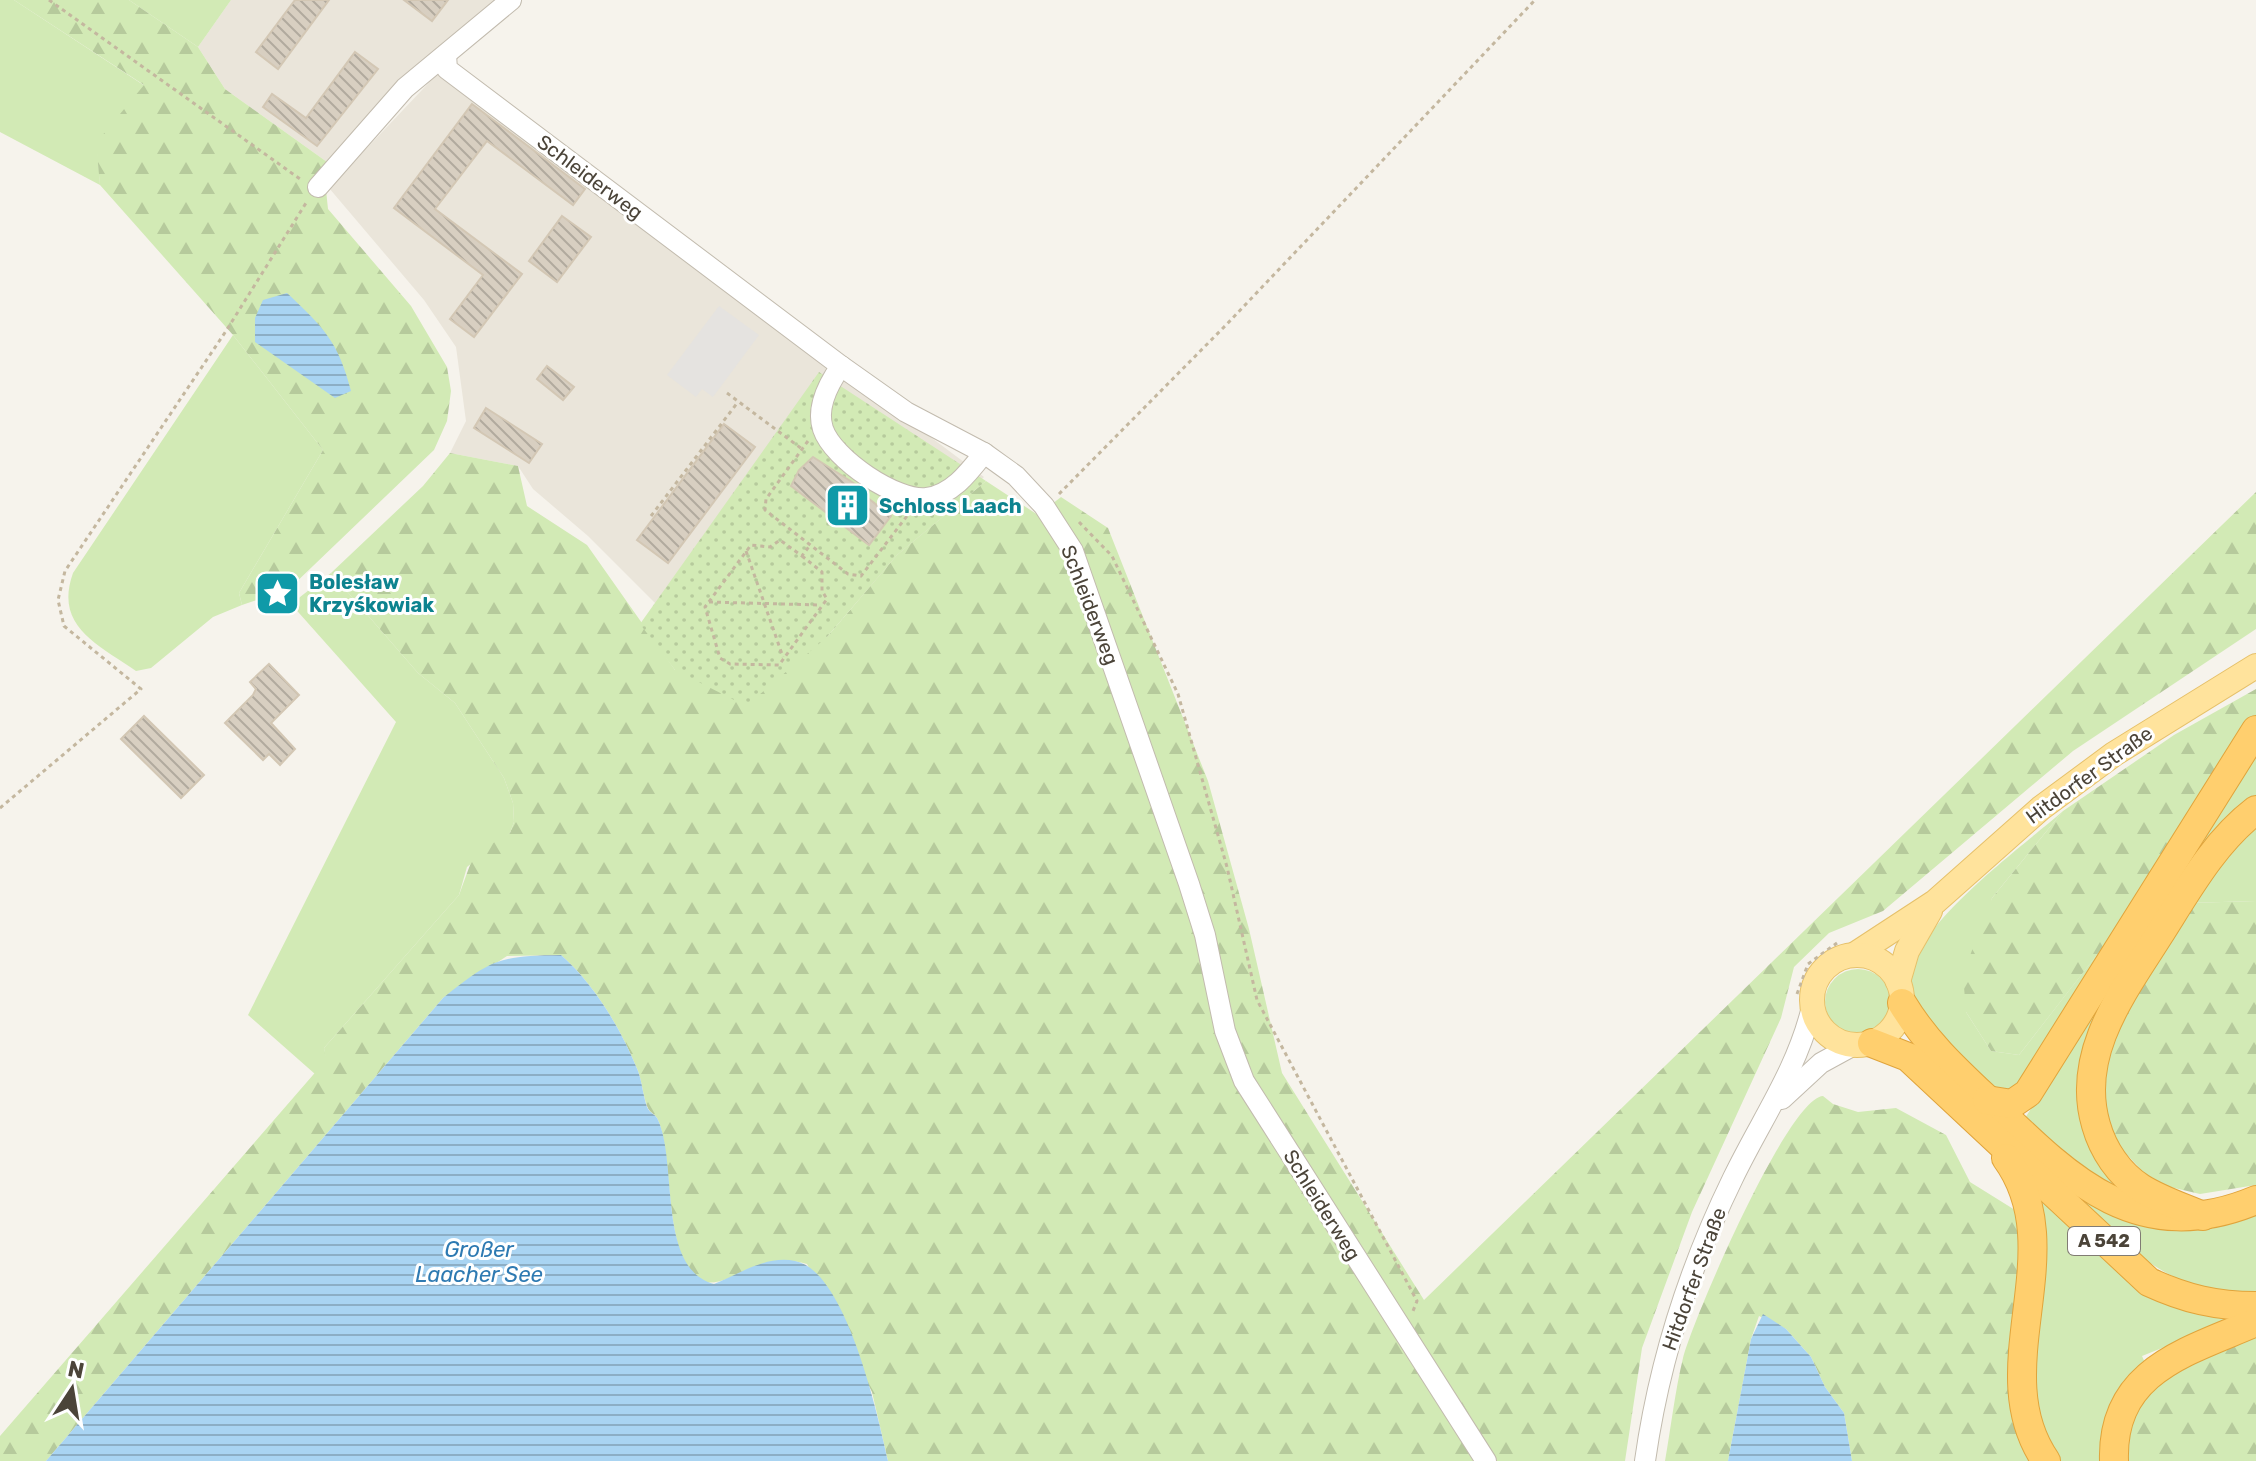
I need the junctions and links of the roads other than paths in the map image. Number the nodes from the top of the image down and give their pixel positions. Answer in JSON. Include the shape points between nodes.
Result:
{"nodes":[{"id":1,"x":511,"y":0,"type":"edge"},
{"id":2,"x":446,"y":55,"type":"junction"},
{"id":3,"x":318,"y":187,"type":"road end"},
{"id":4,"x":841,"y":366,"type":"junction"},
{"id":5,"x":984,"y":453,"type":"junction"},
{"id":6,"x":2256,"y":666,"type":"edge"},
{"id":7,"x":2256,"y":730,"type":"edge"},
{"id":8,"x":2256,"y":810,"type":"edge"},
{"id":9,"x":1935,"y":902,"type":"junction"},
{"id":10,"x":1847,"y":949,"type":"junction"},
{"id":11,"x":1900,"y":993,"type":"junction"},
{"id":12,"x":1804,"y":1005,"type":"junction"},
{"id":13,"x":1863,"y":1044,"type":"junction"},
{"id":14,"x":1773,"y":1107,"type":"junction"},
{"id":15,"x":1983,"y":1111,"type":"junction"},
{"id":16,"x":2256,"y":1200,"type":"edge"},
{"id":17,"x":2203,"y":1216,"type":"junction"},
{"id":18,"x":2256,"y":1306,"type":"edge"},
{"id":19,"x":2256,"y":1322,"type":"edge"},
{"id":20,"x":1486,"y":1461,"type":"edge"},
{"id":21,"x":1645,"y":1461,"type":"edge"},
{"id":22,"x":2046,"y":1461,"type":"edge"},
{"id":23,"x":2114,"y":1461,"type":"edge"}],
"edges":[{"from":1,"to":2,"type":"street"},
{"from":2,"to":3,"type":"street","via":[[405,88]]},
{"from":2,"to":4,"type":"street","name":"Schleiderweg","via":[[447,69]]},
{"from":4,"to":5,"type":"street","name":"Schleiderweg","via":[[906,412]]},
{"from":4,"to":5,"type":"street","via":[[824,396],[822,427],[837,451],[883,486],[928,498],[953,488]]},
{"from":5,"to":20,"type":"street","name":"Schleiderweg","via":[[1044,506],[1073,551],[1205,935],[1225,1031],[1244,1081]]},
{"from":6,"to":9,"type":"main road","name":"Hitdorfer Straße","via":[[2114,754],[2041,808]]},
{"from":7,"to":15,"type":"highway","via":[[2028,1093],[2012,1104]]},
{"from":8,"to":17,"type":"highway","via":[[2215,852],[2115,1004],[2090,1076],[2091,1109],[2102,1145],[2126,1177]]},
{"from":9,"to":10,"type":"main road","name":"Hitdorfer Straße"},
{"from":9,"to":11,"type":"main road","name":"Hitdorfer Straße","via":[[1907,951]]},
{"from":10,"to":11,"type":"main road","via":[[1880,962]]},
{"from":10,"to":12,"type":"main road","via":[[1826,967]]},
{"from":11,"to":13,"type":"main road","via":[[1893,1028]]},
{"from":11,"to":15,"type":"highway","number":"A 542"},
{"from":12,"to":13,"type":"main road","via":[[1831,1038]]},
{"from":12,"to":14,"type":"street","name":"Hitdorfer Straße","via":[[1801,1047]]},
{"from":13,"to":14,"type":"street","name":"Hitdorfer Straße","via":[[1821,1063]]},
{"from":13,"to":15,"type":"highway","number":"A 542","via":[[1908,1057]]},
{"from":14,"to":21,"type":"street","name":"Hitdorfer Straße","via":[[1723,1200],[1684,1295]]},
{"from":15,"to":17,"type":"highway","number":"A 542","via":[[2118,1205],[2162,1216]]},
{"from":15,"to":18,"type":"highway","number":"A 542","via":[[2149,1282],[2186,1299]]},
{"from":15,"to":22,"type":"highway","via":[[2030,1209],[2033,1285],[2021,1367],[2024,1411]]},
{"from":16,"to":17,"type":"highway","number":"A 542"},
{"from":19,"to":23,"type":"highway","via":[[2145,1376],[2123,1409],[2113,1439]]}]}
